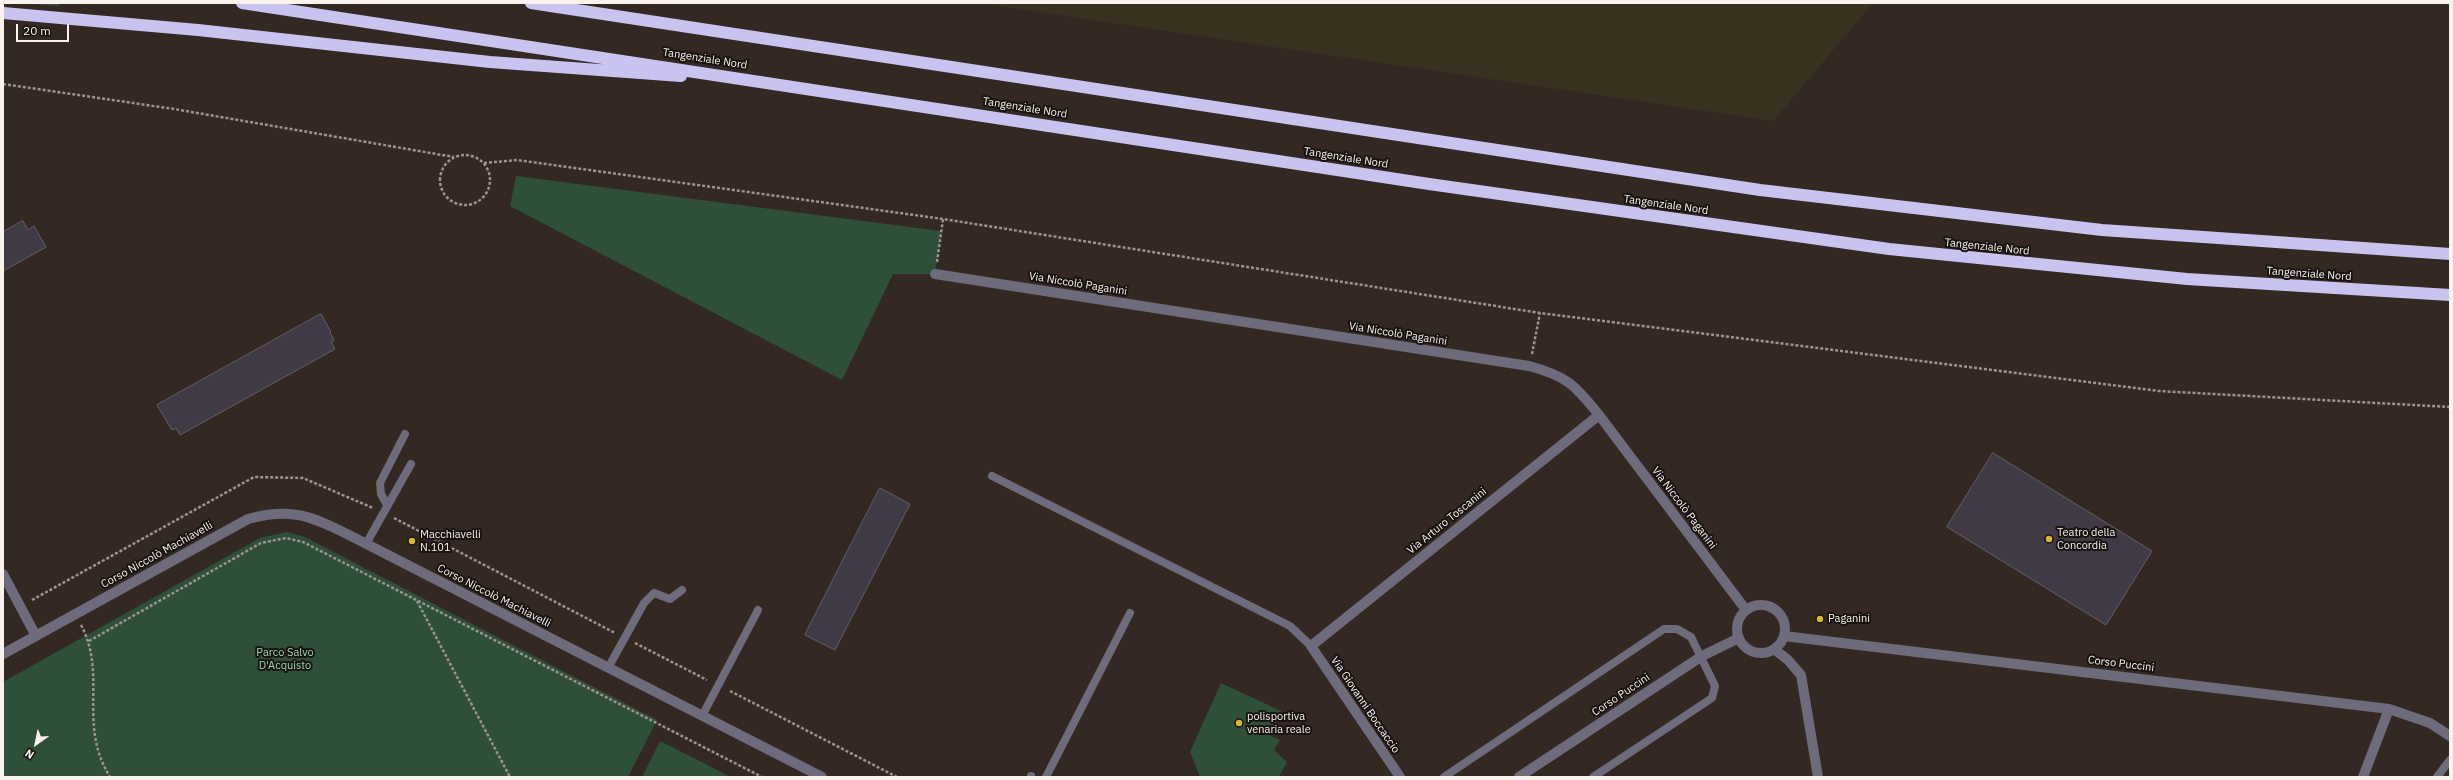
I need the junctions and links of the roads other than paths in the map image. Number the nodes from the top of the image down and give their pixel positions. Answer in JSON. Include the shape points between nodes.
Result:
{"nodes":[{"id":1,"x":242,"y":3,"type":"edge"},
{"id":2,"x":531,"y":3,"type":"edge"},
{"id":3,"x":3,"y":13,"type":"edge"},
{"id":4,"x":774,"y":83,"type":"junction"},
{"id":5,"x":2450,"y":254,"type":"edge"},
{"id":6,"x":936,"y":274,"type":"road end"},
{"id":7,"x":2450,"y":295,"type":"edge"},
{"id":8,"x":1599,"y":415,"type":"junction"},
{"id":9,"x":405,"y":434,"type":"dead end"},
{"id":10,"x":411,"y":464,"type":"dead end"},
{"id":11,"x":992,"y":476,"type":"dead end"},
{"id":12,"x":387,"y":505,"type":"junction"},
{"id":13,"x":366,"y":544,"type":"junction"},
{"id":14,"x":3,"y":574,"type":"edge"},
{"id":15,"x":682,"y":590,"type":"dead end"},
{"id":16,"x":758,"y":610,"type":"dead end"},
{"id":17,"x":1746,"y":610,"type":"junction"},
{"id":18,"x":1130,"y":613,"type":"dead end"},
{"id":19,"x":36,"y":636,"type":"junction"},
{"id":20,"x":1784,"y":636,"type":"junction"},
{"id":21,"x":1739,"y":638,"type":"junction"},
{"id":22,"x":1311,"y":646,"type":"junction"},
{"id":23,"x":1774,"y":649,"type":"junction"},
{"id":24,"x":3,"y":654,"type":"edge"},
{"id":25,"x":1702,"y":656,"type":"junction"},
{"id":26,"x":608,"y":668,"type":"junction"},
{"id":27,"x":2389,"y":709,"type":"junction"},
{"id":28,"x":702,"y":716,"type":"junction"},
{"id":29,"x":2450,"y":736,"type":"edge"},
{"id":30,"x":2450,"y":760,"type":"edge"},
{"id":31,"x":822,"y":777,"type":"edge"},
{"id":32,"x":1046,"y":777,"type":"edge"},
{"id":33,"x":1400,"y":777,"type":"edge"},
{"id":34,"x":1444,"y":777,"type":"edge"},
{"id":35,"x":1519,"y":777,"type":"edge"},
{"id":36,"x":1593,"y":777,"type":"edge"},
{"id":37,"x":1818,"y":777,"type":"edge"},
{"id":38,"x":2363,"y":777,"type":"edge"},
{"id":39,"x":2438,"y":777,"type":"edge"}],
"edges":[{"from":1,"to":4,"type":"highway","name":"Tangenziale Nord"},
{"from":2,"to":5,"type":"highway","via":[[1760,190],[2102,230]]},
{"from":3,"to":4,"type":"highway","via":[[198,30],[490,62]]},
{"from":4,"to":7,"type":"highway","name":"Tangenziale Nord","via":[[1437,185],[1890,250],[2179,278]]},
{"from":6,"to":8,"type":"street","name":"Via Niccolò Paganini","via":[[1529,366],[1554,373],[1576,387]]},
{"from":8,"to":17,"type":"street","name":"Via Niccolò Paganini"},
{"from":8,"to":22,"type":"street","name":"Via Arturo Toscanini"},
{"from":9,"to":12,"type":"lane","via":[[380,483],[380,494]]},
{"from":10,"to":12,"type":"lane"},
{"from":11,"to":22,"type":"lane","via":[[1290,626]]},
{"from":12,"to":13,"type":"lane"},
{"from":13,"to":19,"type":"street","name":"Corso Niccolò Machiavelli","via":[[301,514],[266,514],[248,519]]},
{"from":13,"to":26,"type":"street","name":"Corso Niccolò Machiavelli"},
{"from":14,"to":19,"type":"street"},
{"from":15,"to":26,"type":"lane","via":[[670,599],[654,593],[644,603]]},
{"from":16,"to":28,"type":"lane"},
{"from":17,"to":20,"type":"street","via":[[1765,605],[1774,609],[1781,616]]},
{"from":17,"to":21,"type":"street","via":[[1737,627]]},
{"from":18,"to":32,"type":"lane"},
{"from":19,"to":24,"type":"street","name":"Corso Niccolò Machiavelli"},
{"from":20,"to":23,"type":"street"},
{"from":20,"to":27,"type":"street","name":"Corso Puccini"},
{"from":21,"to":23,"type":"street","via":[[1749,650],[1757,652]]},
{"from":21,"to":25,"type":"street","name":"Corso Puccini"},
{"from":22,"to":33,"type":"street","name":"Via Giovanni Boccaccio"},
{"from":23,"to":37,"type":"street","via":[[1788,660],[1800,675]]},
{"from":25,"to":34,"type":"lane","via":[[1691,637],[1677,629],[1664,629]]},
{"from":25,"to":35,"type":"street","name":"Corso Puccini"},
{"from":25,"to":36,"type":"lane","via":[[1715,686],[1712,698]]},
{"from":26,"to":28,"type":"street","name":"Corso Niccolò Machiavelli"},
{"from":27,"to":29,"type":"street","name":"Corso Puccini","via":[[2430,723]]},
{"from":27,"to":38,"type":"street"},
{"from":28,"to":31,"type":"street","name":"Corso Niccolò Machiavelli"},
{"from":30,"to":39,"type":"lane"}]}
